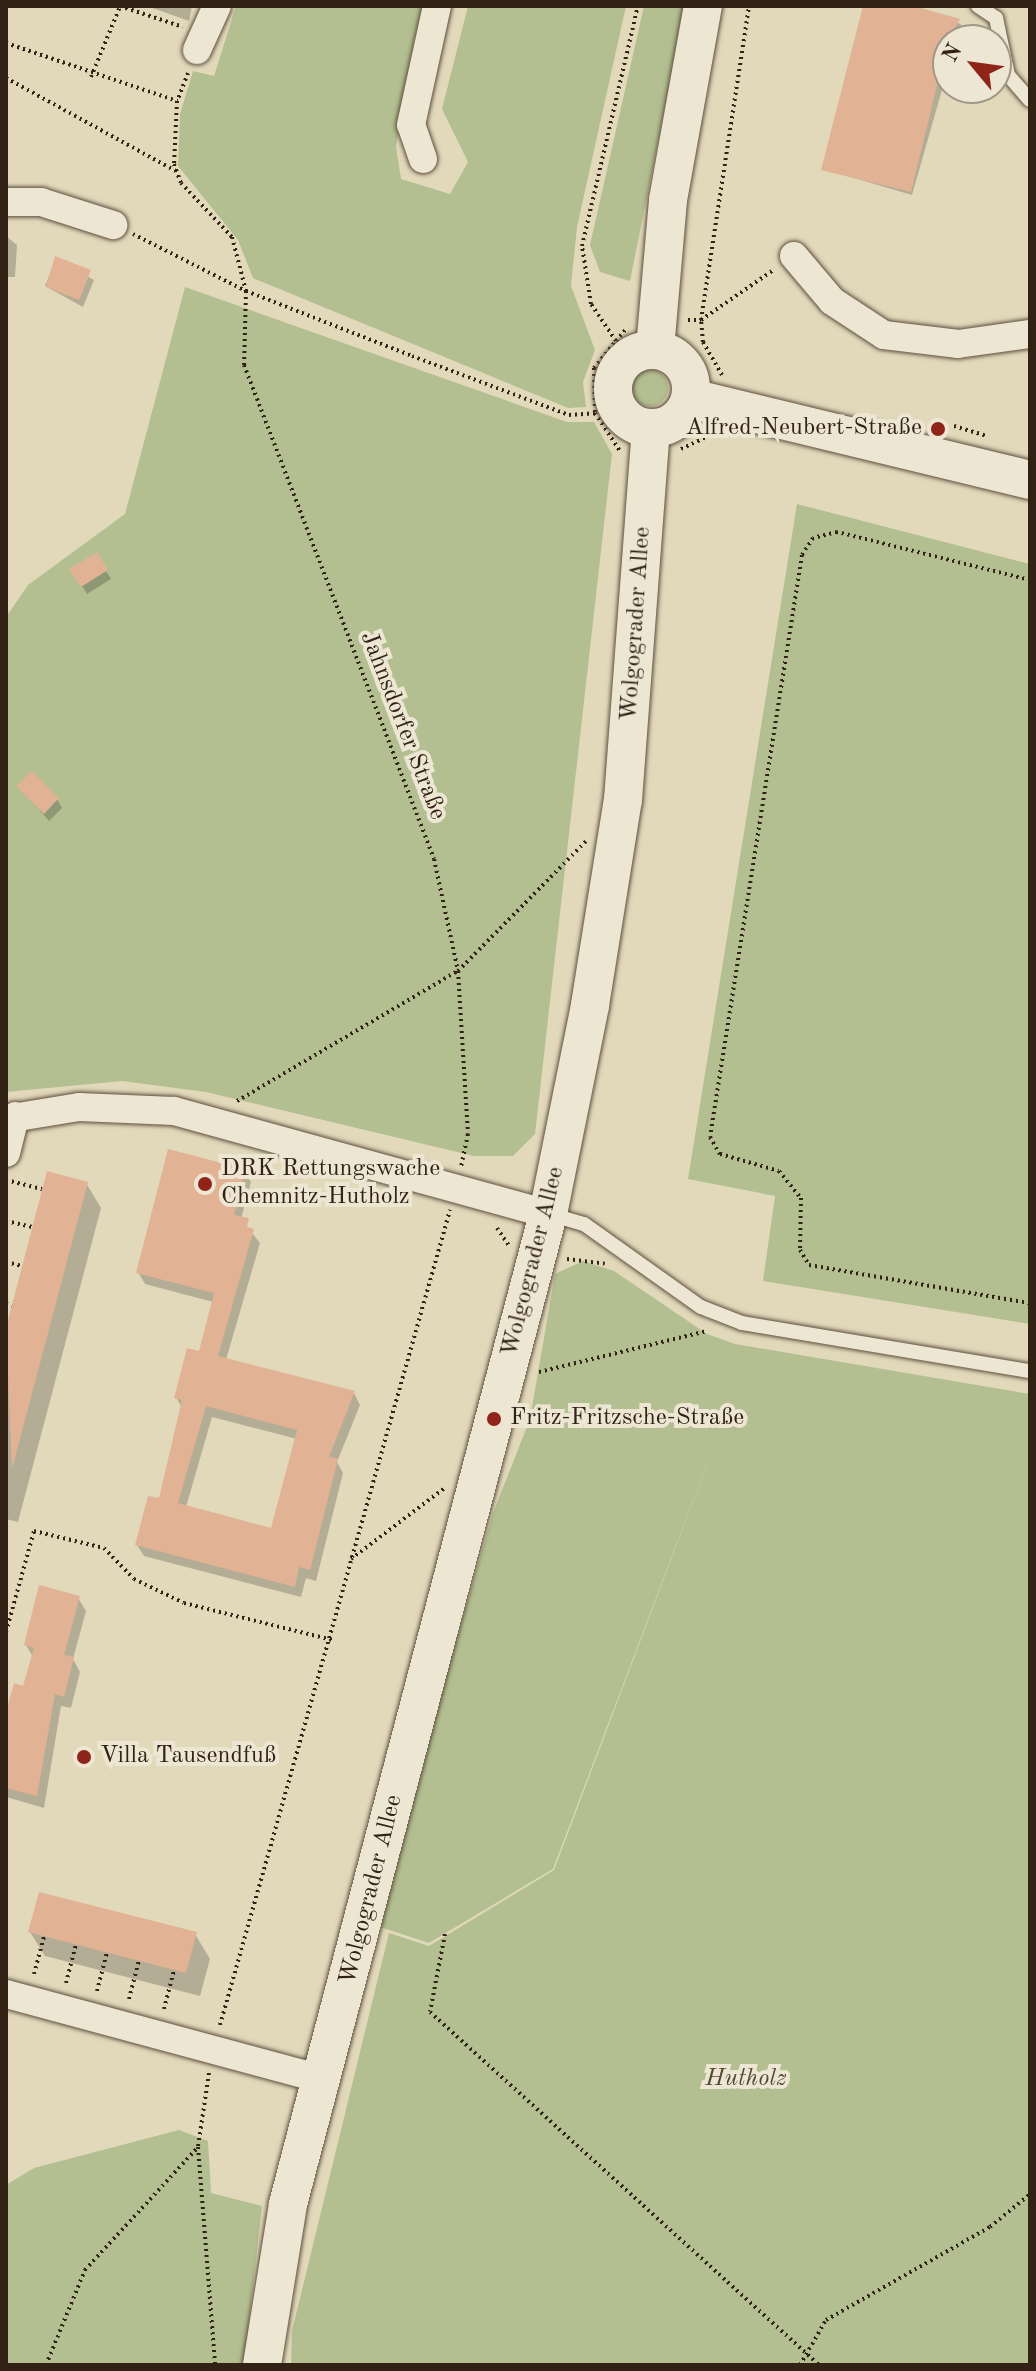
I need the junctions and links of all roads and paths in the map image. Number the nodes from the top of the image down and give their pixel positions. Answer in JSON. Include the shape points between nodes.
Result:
{"nodes":[{"id":1,"x":217,"y":6,"type":"edge"},
{"id":2,"x":437,"y":6,"type":"edge"},
{"id":3,"x":638,"y":6,"type":"edge"},
{"id":4,"x":703,"y":6,"type":"edge"},
{"id":5,"x":749,"y":6,"type":"edge"},
{"id":6,"x":978,"y":6,"type":"edge"},
{"id":7,"x":120,"y":8,"type":"edge"},
{"id":8,"x":201,"y":42,"type":"junction"},
{"id":9,"x":6,"y":43,"type":"edge"},
{"id":10,"x":91,"y":77,"type":"junction"},
{"id":11,"x":6,"y":78,"type":"edge"},
{"id":12,"x":1030,"y":100,"type":"edge"},
{"id":13,"x":177,"y":101,"type":"junction"},
{"id":14,"x":423,"y":159,"type":"dead end"},
{"id":15,"x":177,"y":172,"type":"junction"},
{"id":16,"x":6,"y":202,"type":"edge"},
{"id":17,"x":113,"y":225,"type":"joint"},
{"id":18,"x":794,"y":256,"type":"joint"},
{"id":19,"x":246,"y":291,"type":"junction"},
{"id":20,"x":701,"y":320,"type":"junction"},
{"id":21,"x":1030,"y":334,"type":"edge"},
{"id":22,"x":655,"y":349,"type":"junction"},
{"id":23,"x":595,"y":413,"type":"junction"},
{"id":24,"x":712,"y":413,"type":"junction"},
{"id":25,"x":649,"y":442,"type":"junction"},
{"id":26,"x":1030,"y":480,"type":"edge"},
{"id":27,"x":1030,"y":580,"type":"edge"},
{"id":28,"x":623,"y":800,"type":"junction"},
{"id":29,"x":458,"y":971,"type":"junction"},
{"id":30,"x":11,"y":1117,"type":"edge"},
{"id":31,"x":208,"y":1119,"type":"junction"},
{"id":32,"x":6,"y":1153,"type":"edge"},
{"id":33,"x":6,"y":1180,"type":"edge"},
{"id":34,"x":42,"y":1189,"type":"dead end"},
{"id":35,"x":457,"y":1201,"type":"junction"},
{"id":36,"x":548,"y":1214,"type":"junction"},
{"id":37,"x":483,"y":1220,"type":"dead end"},
{"id":38,"x":6,"y":1221,"type":"edge"},
{"id":39,"x":32,"y":1227,"type":"dead end"},
{"id":40,"x":512,"y":1257,"type":"dead end"},
{"id":41,"x":6,"y":1262,"type":"edge"},
{"id":42,"x":22,"y":1266,"type":"dead end"},
{"id":43,"x":1030,"y":1303,"type":"edge"},
{"id":44,"x":707,"y":1331,"type":"dead end"},
{"id":45,"x":1030,"y":1371,"type":"edge"},
{"id":46,"x":529,"y":1374,"type":"dead end"},
{"id":47,"x":454,"y":1481,"type":"dead end"},
{"id":48,"x":350,"y":1560,"type":"junction"},
{"id":49,"x":6,"y":1632,"type":"edge"},
{"id":50,"x":332,"y":1640,"type":"junction"},
{"id":51,"x":445,"y":1934,"type":"dead end"},
{"id":52,"x":44,"y":1936,"type":"dead end"},
{"id":53,"x":76,"y":1944,"type":"dead end"},
{"id":54,"x":107,"y":1952,"type":"dead end"},
{"id":55,"x":139,"y":1960,"type":"dead end"},
{"id":56,"x":174,"y":1970,"type":"dead end"},
{"id":57,"x":34,"y":1974,"type":"dead end"},
{"id":58,"x":66,"y":1983,"type":"dead end"},
{"id":59,"x":97,"y":1991,"type":"dead end"},
{"id":60,"x":6,"y":1994,"type":"edge"},
{"id":61,"x":129,"y":1999,"type":"dead end"},
{"id":62,"x":164,"y":2009,"type":"dead end"},
{"id":63,"x":212,"y":2048,"type":"junction"},
{"id":64,"x":324,"y":2080,"type":"junction"},
{"id":65,"x":198,"y":2147,"type":"junction"},
{"id":66,"x":1030,"y":2194,"type":"edge"},
{"id":67,"x":805,"y":2352,"type":"junction"},
{"id":68,"x":46,"y":2365,"type":"edge"},
{"id":69,"x":215,"y":2365,"type":"edge"},
{"id":70,"x":262,"y":2365,"type":"edge"},
{"id":71,"x":800,"y":2365,"type":"edge"},
{"id":72,"x":819,"y":2365,"type":"edge"}],
"edges":[{"from":1,"to":8,"type":"street"},
{"from":2,"to":14,"type":"street","via":[[411,125]]},
{"from":3,"to":23,"type":"path","via":[[582,246],[591,304],[616,341],[594,368]]},
{"from":4,"to":22,"type":"main road","via":[[668,200]]},
{"from":5,"to":20,"type":"path"},
{"from":6,"to":12,"type":"lane","via":[[996,18],[1008,75]]},
{"from":7,"to":8,"type":"path"},
{"from":7,"to":10,"type":"path"},
{"from":8,"to":13,"type":"path"},
{"from":9,"to":10,"type":"path"},
{"from":10,"to":13,"type":"path"},
{"from":11,"to":15,"type":"path"},
{"from":13,"to":15,"type":"path"},
{"from":15,"to":19,"type":"path","name":"Jahnsdorfer Straße","via":[[232,237]]},
{"from":16,"to":17,"type":"street","via":[[41,202]]},
{"from":17,"to":19,"type":"path"},
{"from":18,"to":20,"type":"path"},
{"from":18,"to":21,"type":"street","via":[[832,301],[884,335],[958,344]]},
{"from":19,"to":23,"type":"path","via":[[569,415]]},
{"from":19,"to":29,"type":"path","name":"Jahnsdorfer Straße","via":[[244,365],[434,859]]},
{"from":20,"to":24,"type":"path","via":[[703,342],[724,379]]},
{"from":22,"to":24,"type":"main road","via":[[679,360]]},
{"from":22,"to":25,"type":"main road","via":[[621,364],[613,387],[619,411]]},
{"from":23,"to":25,"type":"path","via":[[623,456]]},
{"from":24,"to":25,"type":"main road","via":[[676,420]]},
{"from":24,"to":26,"type":"main road"},
{"from":25,"to":28,"type":"main road","name":"Wolgograder Allee"},
{"from":27,"to":43,"type":"path","via":[[837,532],[813,538],[802,555],[710,1137],[720,1154],[779,1171],[801,1198],[800,1250],[809,1265]]},
{"from":28,"to":29,"type":"path"},
{"from":28,"to":36,"type":"main road","name":"Wolgograder Allee"},
{"from":29,"to":31,"type":"path"},
{"from":29,"to":35,"type":"path","name":"Jahnsdorfer Straße","via":[[468,1134]]},
{"from":30,"to":31,"type":"street","via":[[79,1107]]},
{"from":30,"to":32,"type":"street"},
{"from":31,"to":35,"type":"street"},
{"from":33,"to":34,"type":"path"},
{"from":35,"to":36,"type":"street"},
{"from":35,"to":48,"type":"path","name":"Jahnsdorfer Straße"},
{"from":36,"to":45,"type":"lane","via":[[584,1224],[701,1307],[742,1323]]},
{"from":36,"to":64,"type":"main road","name":"Wolgograder Allee"},
{"from":37,"to":40,"type":"path","via":[[504,1231]]},
{"from":38,"to":39,"type":"path"},
{"from":41,"to":42,"type":"path"},
{"from":44,"to":46,"type":"path"},
{"from":47,"to":48,"type":"path"},
{"from":48,"to":50,"type":"path","name":"Jahnsdorfer Straße"},
{"from":49,"to":50,"type":"path","via":[[34,1531],[104,1548],[134,1579],[184,1603]]},
{"from":50,"to":63,"type":"path","name":"Jahnsdorfer Straße"},
{"from":51,"to":67,"type":"path","via":[[430,2012]]},
{"from":52,"to":57,"type":"path"},
{"from":53,"to":58,"type":"path"},
{"from":54,"to":59,"type":"path"},
{"from":55,"to":61,"type":"path"},
{"from":56,"to":62,"type":"path"},
{"from":60,"to":63,"type":"street"},
{"from":63,"to":64,"type":"street"},
{"from":63,"to":65,"type":"path","name":"Jahnsdorfer Straße"},
{"from":64,"to":70,"type":"main road","name":"Wolgograder Allee","via":[[288,2204]]},
{"from":65,"to":68,"type":"path","via":[[85,2270]]},
{"from":65,"to":69,"type":"path","name":"Jahnsdorfer Straße"},
{"from":66,"to":67,"type":"path","via":[[990,2227],[826,2320]]},
{"from":67,"to":71,"type":"path"},
{"from":67,"to":72,"type":"path"}]}
